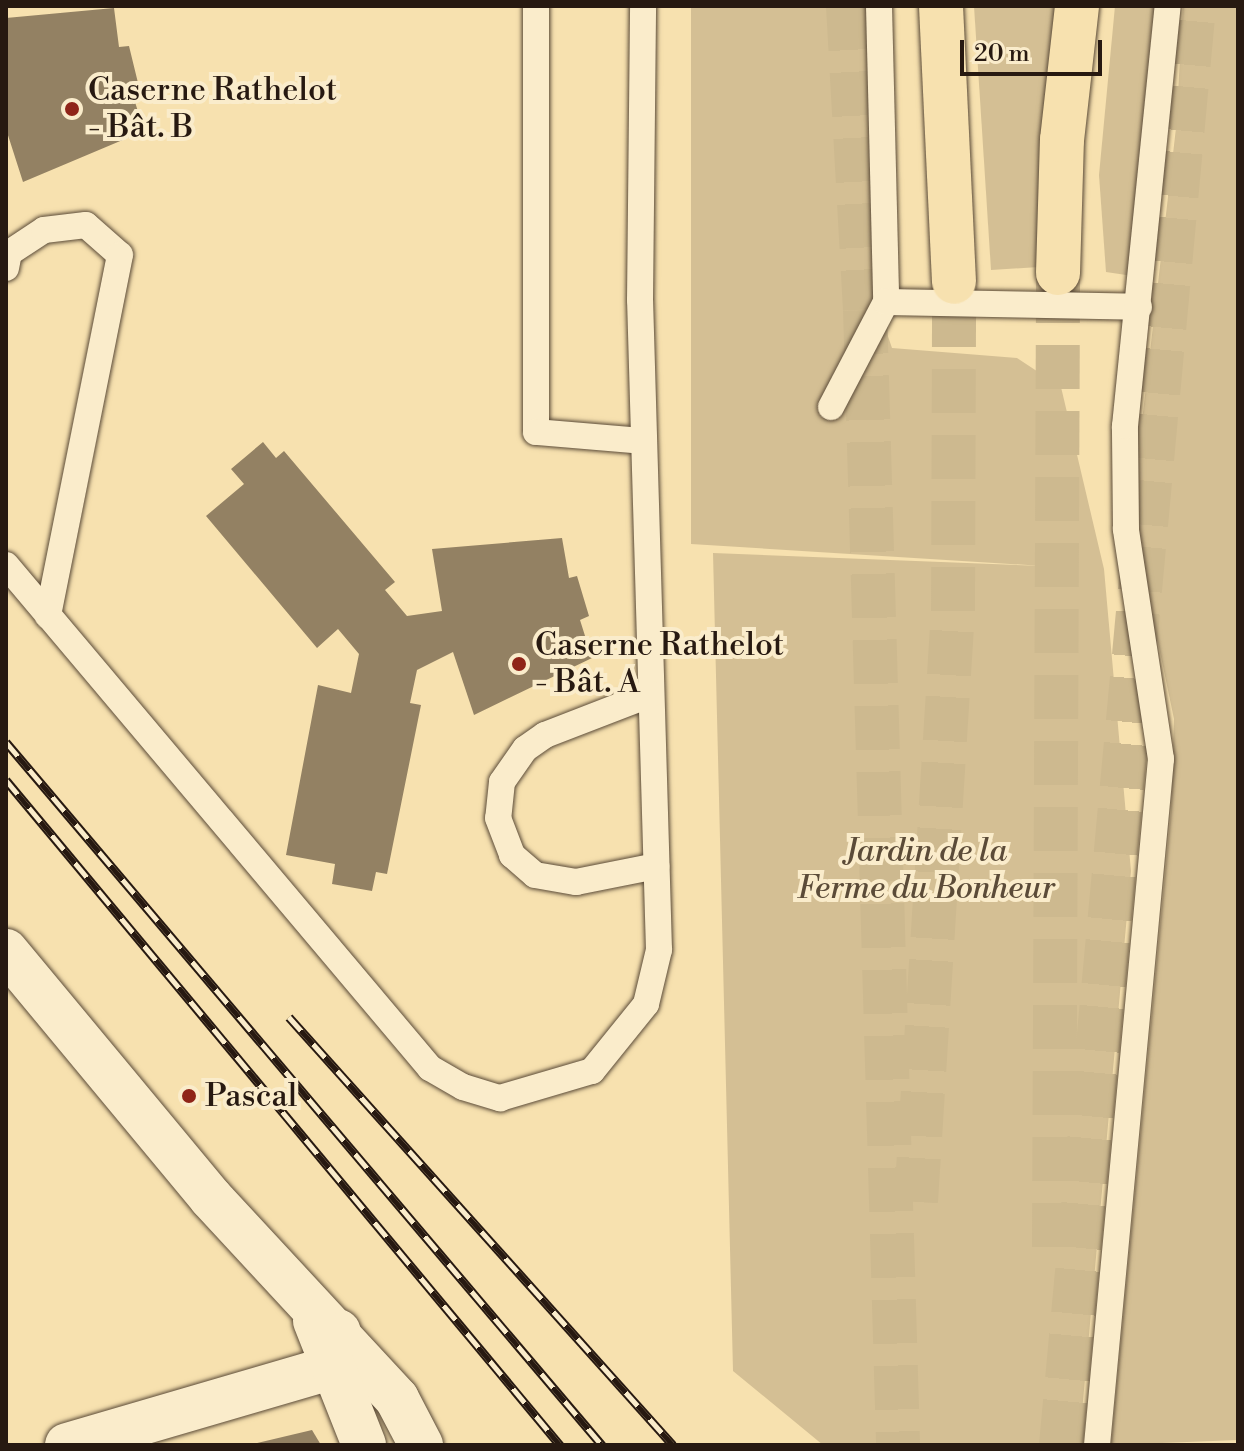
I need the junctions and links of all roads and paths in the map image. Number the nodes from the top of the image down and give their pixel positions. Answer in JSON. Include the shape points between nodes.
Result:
{"nodes":[{"id":1,"x":536,"y":6,"type":"edge"},
{"id":2,"x":643,"y":6,"type":"edge"},
{"id":3,"x":879,"y":6,"type":"edge"},
{"id":4,"x":941,"y":6,"type":"edge"},
{"id":5,"x":1077,"y":6,"type":"edge"},
{"id":6,"x":1168,"y":6,"type":"edge"},
{"id":7,"x":6,"y":268,"type":"edge"},
{"id":8,"x":1058,"y":273,"type":"tunnel mouth"},
{"id":9,"x":954,"y":282,"type":"tunnel mouth"},
{"id":10,"x":886,"y":302,"type":"junction"},
{"id":11,"x":1139,"y":307,"type":"junction"},
{"id":12,"x":831,"y":407,"type":"dead end"},
{"id":13,"x":644,"y":441,"type":"junction"},
{"id":14,"x":6,"y":565,"type":"edge"},
{"id":15,"x":48,"y":616,"type":"junction"},
{"id":16,"x":651,"y":694,"type":"junction"},
{"id":17,"x":656,"y":866,"type":"junction"},
{"id":18,"x":6,"y":951,"type":"edge"},
{"id":19,"x":328,"y":1337,"type":"junction"},
{"id":20,"x":67,"y":1445,"type":"edge"},
{"id":21,"x":364,"y":1445,"type":"edge"},
{"id":22,"x":421,"y":1445,"type":"edge"},
{"id":23,"x":1097,"y":1445,"type":"edge"}],
"edges":[{"from":1,"to":13,"type":"lane","via":[[536,432]]},
{"from":2,"to":13,"type":"lane"},
{"from":3,"to":10,"type":"lane"},
{"from":4,"to":9,"type":"highway"},
{"from":5,"to":8,"type":"highway","via":[[1062,140]]},
{"from":6,"to":11,"type":"lane"},
{"from":7,"to":15,"type":"lane","via":[[9,253],[44,230],[86,225],[120,255]]},
{"from":10,"to":11,"type":"lane"},
{"from":10,"to":12,"type":"lane"},
{"from":11,"to":23,"type":"lane","via":[[1125,426],[1126,529],[1161,759]]},
{"from":13,"to":16,"type":"lane"},
{"from":14,"to":15,"type":"lane"},
{"from":15,"to":17,"type":"lane","via":[[430,1068],[463,1087],[500,1098],[542,1090],[592,1071],[618,1045],[646,1004],[659,950]]},
{"from":16,"to":17,"type":"lane"},
{"from":16,"to":17,"type":"lane","via":[[545,735],[525,749],[502,782],[498,818],[512,855],[544,877],[576,882]]},
{"from":18,"to":19,"type":"street"},
{"from":19,"to":20,"type":"street"},
{"from":19,"to":21,"type":"street"},
{"from":19,"to":22,"type":"street","via":[[397,1399]]}]}
